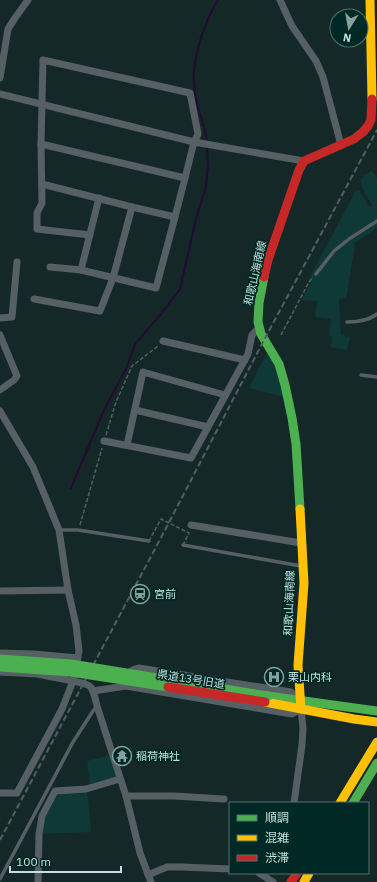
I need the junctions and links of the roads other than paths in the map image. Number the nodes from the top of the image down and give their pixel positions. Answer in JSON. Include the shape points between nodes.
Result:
{"nodes":[{"id":1,"x":28,"y":0,"type":"edge"},
{"id":2,"x":280,"y":0,"type":"edge"},
{"id":3,"x":370,"y":0,"type":"edge"},
{"id":4,"x":0,"y":78,"type":"edge"},
{"id":5,"x":374,"y":90,"type":"edge"},
{"id":6,"x":0,"y":94,"type":"edge"},
{"id":7,"x":42,"y":104,"type":"junction"},
{"id":8,"x":194,"y":142,"type":"junction"},
{"id":9,"x":41,"y":144,"type":"junction"},
{"id":10,"x":341,"y":144,"type":"junction"},
{"id":11,"x":304,"y":161,"type":"junction"},
{"id":12,"x":185,"y":178,"type":"junction"},
{"id":13,"x":42,"y":184,"type":"junction"},
{"id":14,"x":99,"y":198,"type":"junction"},
{"id":15,"x":132,"y":207,"type":"junction"},
{"id":16,"x":175,"y":217,"type":"junction"},
{"id":17,"x":377,"y":222,"type":"edge"},
{"id":18,"x":90,"y":235,"type":"junction"},
{"id":19,"x":17,"y":262,"type":"dead end"},
{"id":20,"x":50,"y":267,"type":"dead end"},
{"id":21,"x":81,"y":270,"type":"junction"},
{"id":22,"x":316,"y":274,"type":"road end"},
{"id":23,"x":113,"y":278,"type":"junction"},
{"id":24,"x":34,"y":299,"type":"dead end"},
{"id":25,"x":377,"y":314,"type":"edge"},
{"id":26,"x":0,"y":318,"type":"edge"},
{"id":27,"x":347,"y":322,"type":"dead end"},
{"id":28,"x":258,"y":328,"type":"junction"},
{"id":29,"x":0,"y":335,"type":"edge"},
{"id":30,"x":163,"y":341,"type":"road end"},
{"id":31,"x":245,"y":360,"type":"junction"},
{"id":32,"x":361,"y":375,"type":"dead end"},
{"id":33,"x":377,"y":377,"type":"edge"},
{"id":34,"x":0,"y":390,"type":"edge"},
{"id":35,"x":226,"y":395,"type":"junction"},
{"id":36,"x":135,"y":410,"type":"junction"},
{"id":37,"x":0,"y":411,"type":"edge"},
{"id":38,"x":208,"y":427,"type":"junction"},
{"id":39,"x":104,"y":441,"type":"road end"},
{"id":40,"x":127,"y":445,"type":"junction"},
{"id":41,"x":191,"y":525,"type":"dead end"},
{"id":42,"x":59,"y":530,"type":"junction"},
{"id":43,"x":149,"y":541,"type":"road end"},
{"id":44,"x":301,"y":543,"type":"junction"},
{"id":45,"x":183,"y":545,"type":"road end"},
{"id":46,"x":303,"y":566,"type":"junction"},
{"id":47,"x":68,"y":590,"type":"junction"},
{"id":48,"x":0,"y":591,"type":"edge"},
{"id":49,"x":0,"y":653,"type":"edge"},
{"id":50,"x":78,"y":658,"type":"junction"},
{"id":51,"x":0,"y":659,"type":"edge"},
{"id":52,"x":0,"y":667,"type":"edge"},
{"id":53,"x":0,"y":672,"type":"edge"},
{"id":54,"x":73,"y":681,"type":"junction"},
{"id":55,"x":126,"y":686,"type":"junction"},
{"id":56,"x":94,"y":691,"type":"junction"},
{"id":57,"x":267,"y":699,"type":"junction"},
{"id":58,"x":300,"y":705,"type":"junction"},
{"id":59,"x":97,"y":706,"type":"junction"},
{"id":60,"x":377,"y":711,"type":"edge"},
{"id":61,"x":377,"y":722,"type":"edge"},
{"id":62,"x":377,"y":742,"type":"edge"},
{"id":63,"x":377,"y":763,"type":"edge"},
{"id":64,"x":120,"y":779,"type":"junction"},
{"id":65,"x":0,"y":793,"type":"edge"},
{"id":66,"x":126,"y":796,"type":"junction"},
{"id":67,"x":224,"y":799,"type":"dead end"},
{"id":68,"x":294,"y":802,"type":"edge"},
{"id":69,"x":341,"y":802,"type":"edge"},
{"id":70,"x":354,"y":802,"type":"edge"},
{"id":71,"x":229,"y":869,"type":"edge"},
{"id":72,"x":261,"y":874,"type":"edge"},
{"id":73,"x":148,"y":875,"type":"junction"},
{"id":74,"x":0,"y":879,"type":"edge"},
{"id":75,"x":38,"y":882,"type":"edge"},
{"id":76,"x":151,"y":882,"type":"edge"},
{"id":77,"x":273,"y":882,"type":"edge"}],
"edges":[{"from":1,"to":4,"type":"street","via":[[8,30]]},
{"from":2,"to":10,"type":"street","via":[[292,26],[321,72]]},
{"from":3,"to":5,"type":"main road"},
{"from":5,"to":10,"type":"main road","via":[[368,126],[354,139]]},
{"from":6,"to":7,"type":"street"},
{"from":7,"to":8,"type":"street"},
{"from":7,"to":8,"type":"street","via":[[42,60],[190,93],[198,134]]},
{"from":7,"to":9,"type":"street"},
{"from":8,"to":11,"type":"street"},
{"from":8,"to":12,"type":"street"},
{"from":9,"to":12,"type":"street"},
{"from":9,"to":13,"type":"street"},
{"from":10,"to":11,"type":"main road"},
{"from":11,"to":28,"type":"main road","name":"和歌山海南線","via":[[268,260]]},
{"from":12,"to":16,"type":"street"},
{"from":13,"to":14,"type":"street"},
{"from":13,"to":18,"type":"street","via":[[42,203],[37,213],[37,230]]},
{"from":14,"to":15,"type":"street"},
{"from":14,"to":18,"type":"street"},
{"from":15,"to":16,"type":"street"},
{"from":15,"to":23,"type":"street"},
{"from":16,"to":23,"type":"street","via":[[156,288]]},
{"from":17,"to":22,"type":"lane","via":[[334,251]]},
{"from":18,"to":21,"type":"street"},
{"from":19,"to":26,"type":"street","via":[[12,317]]},
{"from":20,"to":21,"type":"street"},
{"from":21,"to":23,"type":"street"},
{"from":23,"to":24,"type":"street","via":[[100,311]]},
{"from":25,"to":27,"type":"lane","via":[[360,322]]},
{"from":28,"to":31,"type":"street","via":[[252,335]]},
{"from":28,"to":44,"type":"main road","name":"和歌山海南線","via":[[279,364],[286,385],[296,444]]},
{"from":29,"to":34,"type":"street","via":[[17,376]]},
{"from":30,"to":31,"type":"street"},
{"from":31,"to":35,"type":"street"},
{"from":32,"to":33,"type":"lane"},
{"from":35,"to":36,"type":"street","via":[[143,372]]},
{"from":35,"to":38,"type":"street"},
{"from":36,"to":38,"type":"street"},
{"from":36,"to":40,"type":"street"},
{"from":37,"to":42,"type":"street","via":[[32,467]]},
{"from":38,"to":40,"type":"street","via":[[191,458]]},
{"from":39,"to":40,"type":"street"},
{"from":41,"to":44,"type":"street"},
{"from":42,"to":43,"type":"lane","via":[[78,530]]},
{"from":42,"to":47,"type":"street"},
{"from":44,"to":46,"type":"main road","name":"和歌山海南線"},
{"from":45,"to":46,"type":"lane"},
{"from":46,"to":58,"type":"main road","name":"和歌山海南線","via":[[298,665]]},
{"from":47,"to":48,"type":"street"},
{"from":47,"to":50,"type":"street","via":[[76,625]]},
{"from":49,"to":50,"type":"street"},
{"from":50,"to":54,"type":"street"},
{"from":51,"to":57,"type":"main road","name":"県道13号旧道","bridge":true,"via":[[70,664]]},
{"from":52,"to":57,"type":"main road","name":"県道13号旧道","bridge":true,"via":[[71,672]]},
{"from":53,"to":54,"type":"street","via":[[37,674]]},
{"from":54,"to":56,"type":"street","via":[[87,684]]},
{"from":54,"to":65,"type":"street","via":[[62,709],[17,792]]},
{"from":55,"to":56,"type":"street"},
{"from":55,"to":58,"type":"street","via":[[292,714]]},
{"from":55,"to":58,"type":"street","via":[[128,674],[132,669],[139,668],[291,692]]},
{"from":56,"to":59,"type":"street"},
{"from":57,"to":58,"type":"main road","name":"県道13号旧道"},
{"from":58,"to":60,"type":"main road","name":"県道13号旧道"},
{"from":58,"to":61,"type":"main road","name":"県道13号旧道","via":[[354,719]]},
{"from":58,"to":68,"type":"street","via":[[302,744]]},
{"from":59,"to":64,"type":"street"},
{"from":59,"to":74,"type":"lane","via":[[73,742]]},
{"from":62,"to":69,"type":"main road"},
{"from":63,"to":70,"type":"main road"},
{"from":64,"to":66,"type":"street"},
{"from":64,"to":75,"type":"street","via":[[86,789],[55,791],[42,816]]},
{"from":66,"to":67,"type":"street"},
{"from":66,"to":73,"type":"street"},
{"from":71,"to":73,"type":"street","via":[[167,867]]},
{"from":72,"to":77,"type":"street"},
{"from":73,"to":76,"type":"street"}]}
